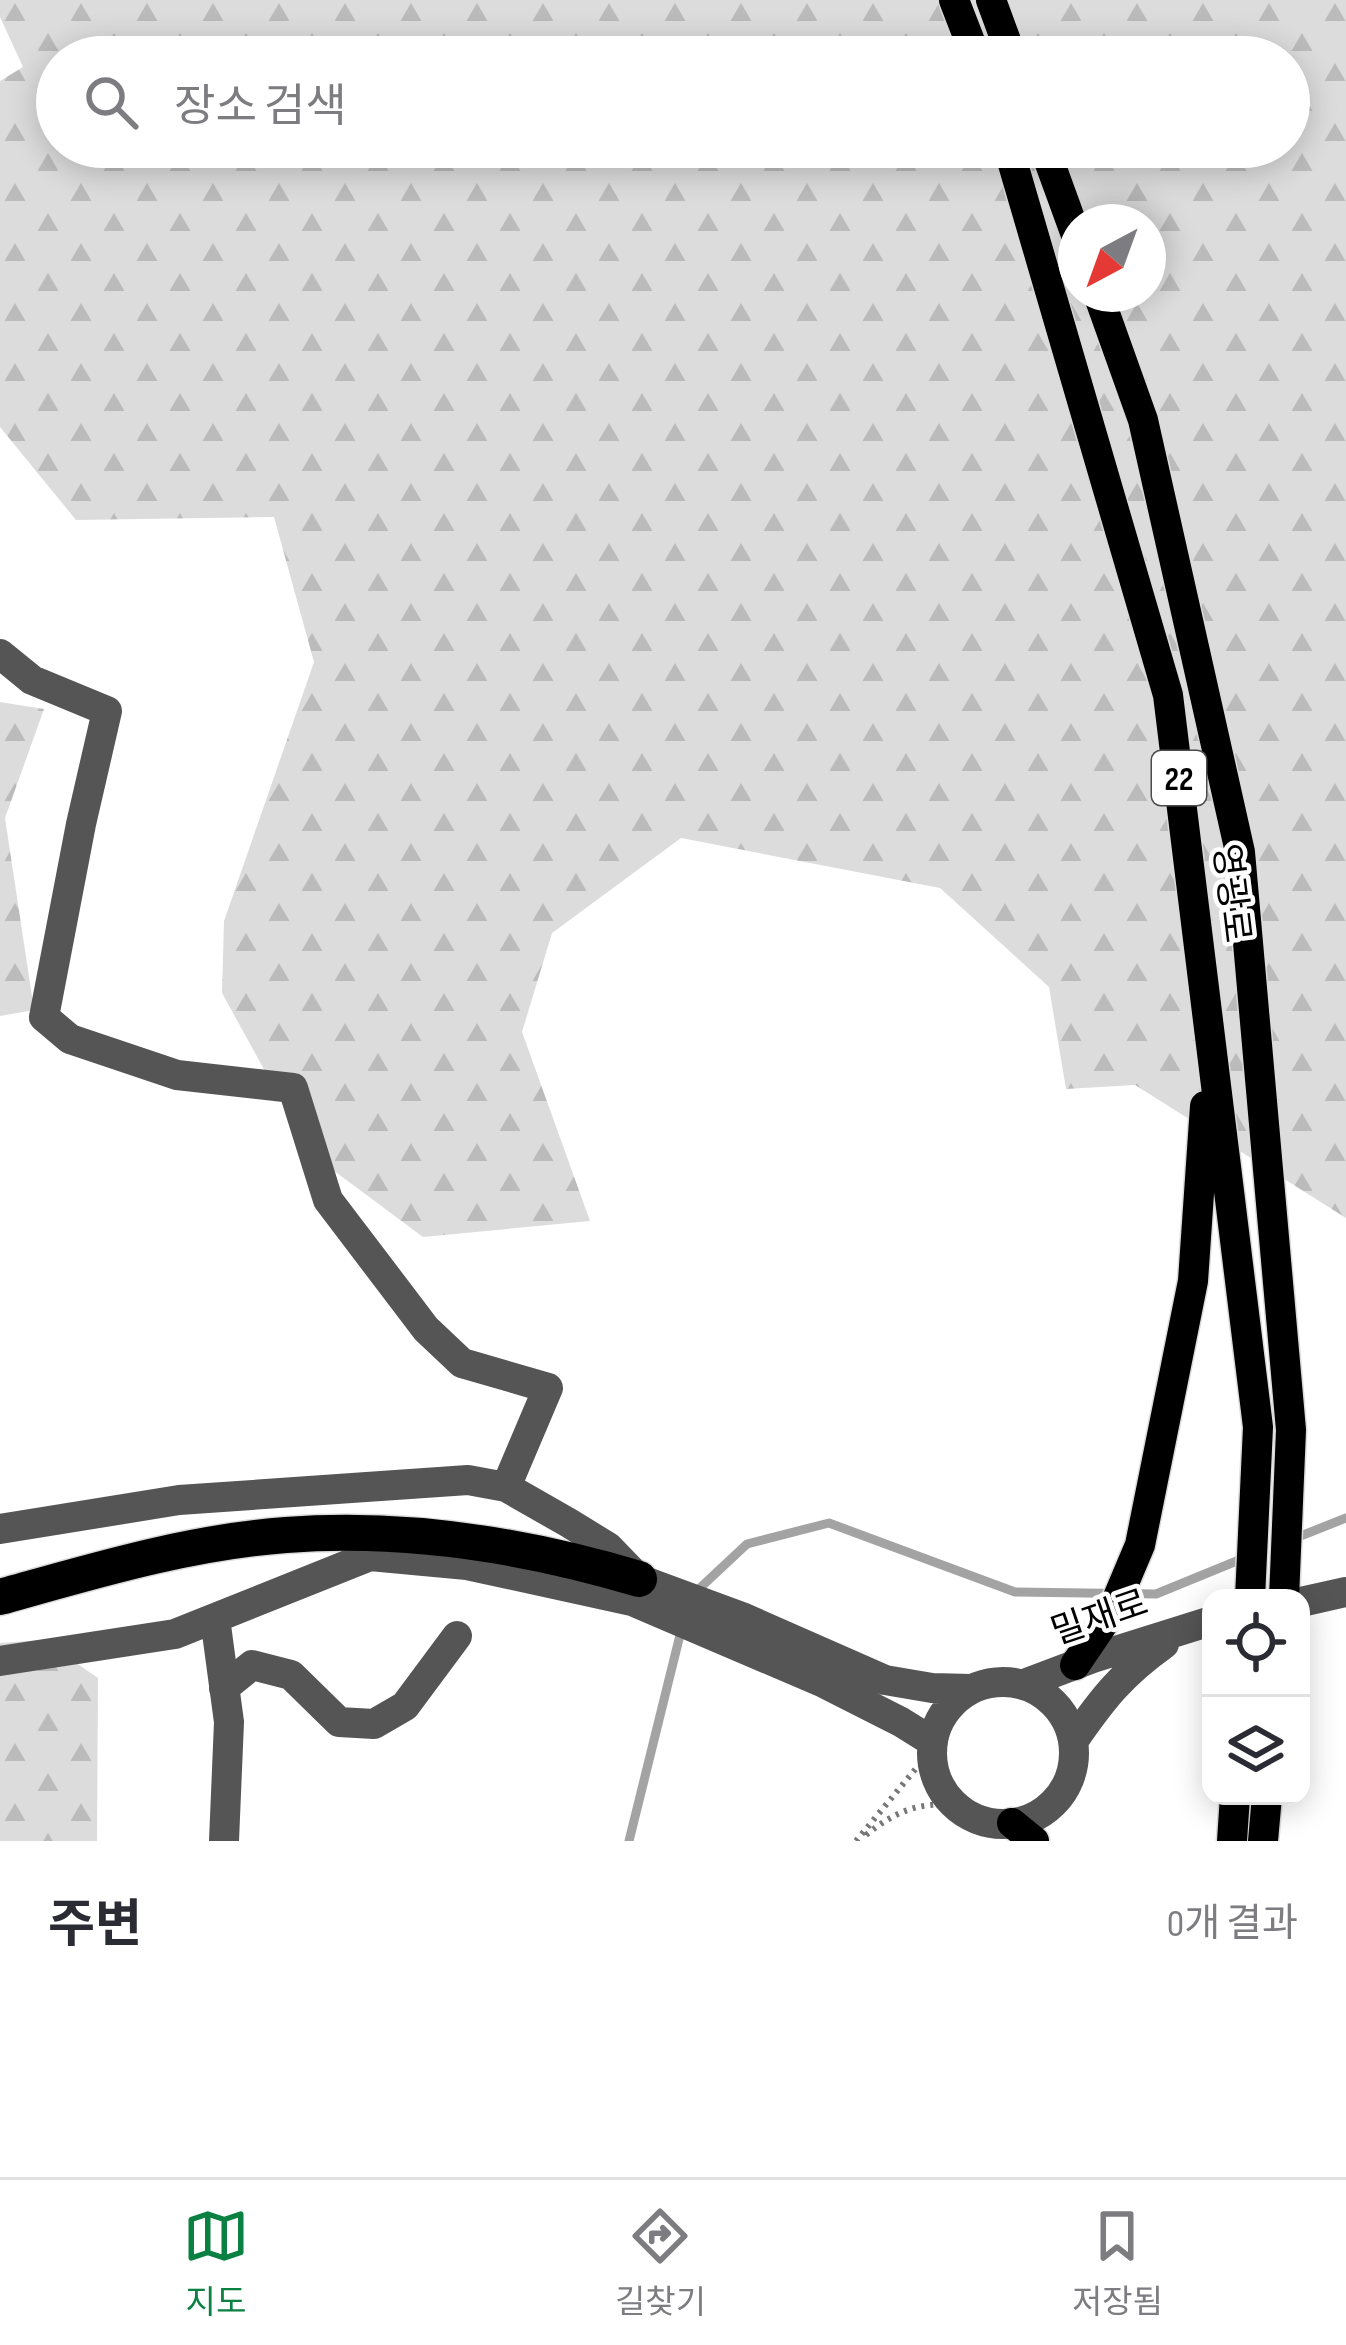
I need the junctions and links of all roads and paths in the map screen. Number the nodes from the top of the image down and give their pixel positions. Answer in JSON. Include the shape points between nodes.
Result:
{"nodes":[{"id":1,"x":954,"y":0,"type":"edge"},
{"id":2,"x":991,"y":0,"type":"edge"},
{"id":3,"x":968,"y":36,"type":"edge"},
{"id":4,"x":1004,"y":36,"type":"edge"},
{"id":5,"x":1014,"y":168,"type":"edge"},
{"id":6,"x":1052,"y":168,"type":"edge"},
{"id":7,"x":1065,"y":204,"type":"edge"},
{"id":8,"x":1104,"y":312,"type":"edge"},
{"id":9,"x":0,"y":654,"type":"edge"},
{"id":10,"x":1209,"y":1022,"type":"junction"},
{"id":11,"x":506,"y":1487,"type":"junction"},
{"id":12,"x":0,"y":1529,"type":"edge"},
{"id":13,"x":370,"y":1556,"type":"junction"},
{"id":14,"x":1250,"y":1589,"type":"edge"},
{"id":15,"x":1284,"y":1589,"type":"edge"},
{"id":16,"x":636,"y":1590,"type":"junction"},
{"id":17,"x":1346,"y":1592,"type":"edge"},
{"id":18,"x":0,"y":1598,"type":"edge"},
{"id":19,"x":1310,"y":1600,"type":"edge"},
{"id":20,"x":0,"y":1618,"type":"edge"},
{"id":21,"x":215,"y":1618,"type":"junction"},
{"id":22,"x":1202,"y":1623,"type":"edge"},
{"id":23,"x":1202,"y":1624,"type":"edge"},
{"id":24,"x":738,"y":1630,"type":"junction"},
{"id":25,"x":458,"y":1636,"type":"dead end"},
{"id":26,"x":0,"y":1661,"type":"edge"},
{"id":27,"x":1076,"y":1665,"type":"junction"},
{"id":28,"x":1024,"y":1684,"type":"junction"},
{"id":29,"x":224,"y":1688,"type":"junction"},
{"id":30,"x":971,"y":1689,"type":"junction"},
{"id":31,"x":1074,"y":1740,"type":"junction"},
{"id":32,"x":932,"y":1746,"type":"junction"},
{"id":33,"x":955,"y":1805,"type":"junction"},
{"id":34,"x":1234,"y":1805,"type":"edge"},
{"id":35,"x":1267,"y":1805,"type":"edge"},
{"id":36,"x":1023,"y":1832,"type":"edge"},
{"id":37,"x":224,"y":1841,"type":"edge"},
{"id":38,"x":857,"y":1841,"type":"edge"},
{"id":39,"x":1232,"y":1841,"type":"edge"},
{"id":40,"x":1263,"y":1841,"type":"edge"}],
"edges":[{"from":1,"to":3,"type":"main road"},
{"from":2,"to":4,"type":"main road"},
{"from":5,"to":10,"type":"main road","name":"영광로","number":"22","via":[[1168,695]]},
{"from":6,"to":7,"type":"main road"},
{"from":8,"to":15,"type":"main road","name":"영광로","number":"22","via":[[1143,420],[1240,852],[1291,1430]]},
{"from":9,"to":11,"type":"street","via":[[32,680],[107,711],[44,1017],[70,1039],[177,1075],[293,1088],[328,1200],[426,1329],[462,1363],[548,1388]]},
{"from":10,"to":14,"type":"main road","name":"영광로","number":"22","via":[[1258,1427]]},
{"from":10,"to":27,"type":"main road","via":[[1193,1281],[1140,1545],[1113,1609]]},
{"from":11,"to":12,"type":"street","via":[[468,1480],[179,1500]]},
{"from":11,"to":16,"type":"street","via":[[608,1547]]},
{"from":13,"to":16,"type":"street"},
{"from":13,"to":20,"type":"highway","via":[[220,1567]]},
{"from":13,"to":21,"type":"street"},
{"from":16,"to":18,"type":"highway","via":[[565,1557],[351,1532],[185,1550]]},
{"from":16,"to":24,"type":"street"},
{"from":17,"to":19,"type":"street"},
{"from":21,"to":26,"type":"street","via":[[175,1634]]},
{"from":21,"to":29,"type":"street"},
{"from":22,"to":27,"type":"street","name":"밀재로"},
{"from":23,"to":31,"type":"street","name":"밀재로","via":[[1130,1669]]},
{"from":24,"to":30,"type":"street","via":[[885,1680]]},
{"from":24,"to":32,"type":"street"},
{"from":25,"to":29,"type":"street","via":[[405,1706],[374,1724],[339,1723],[291,1675],[252,1665]]},
{"from":27,"to":28,"type":"street","name":"밀재로"},
{"from":28,"to":30,"type":"street"},
{"from":28,"to":31,"type":"street","via":[[1057,1705]]},
{"from":29,"to":37,"type":"street"},
{"from":30,"to":32,"type":"street","via":[[942,1717]]},
{"from":31,"to":36,"type":"street","via":[[1070,1778]]},
{"from":32,"to":33,"type":"street","via":[[940,1785]]},
{"from":32,"to":38,"type":"path"},
{"from":33,"to":36,"type":"street"},
{"from":33,"to":38,"type":"path","via":[[918,1805]]},
{"from":34,"to":39,"type":"main road"},
{"from":35,"to":40,"type":"main road"}]}
